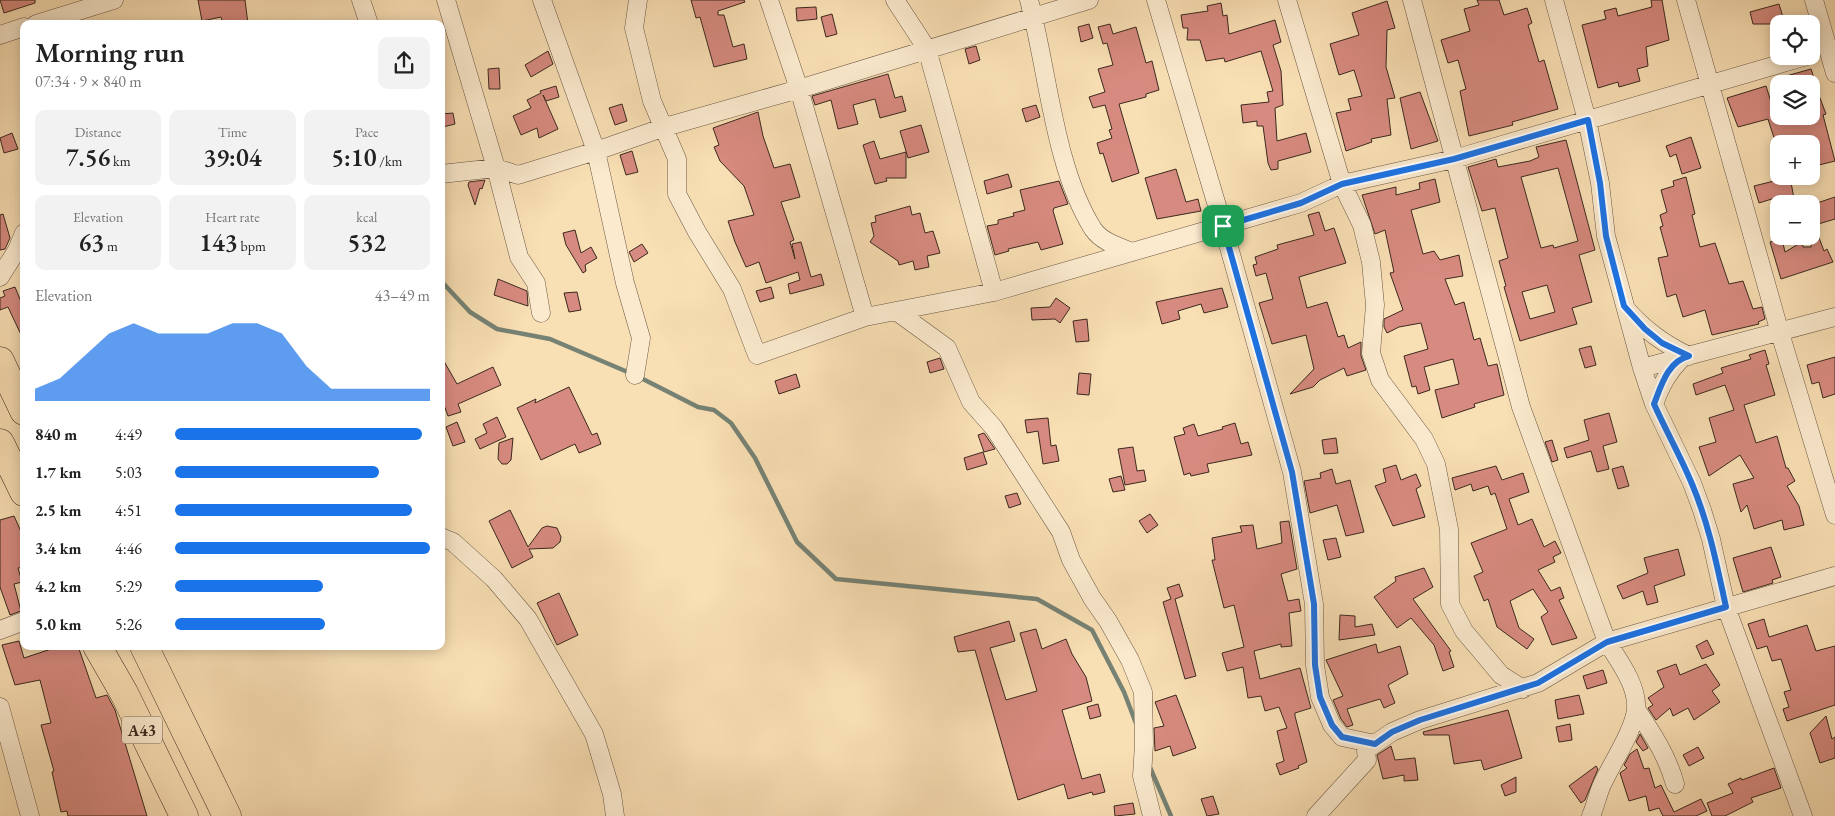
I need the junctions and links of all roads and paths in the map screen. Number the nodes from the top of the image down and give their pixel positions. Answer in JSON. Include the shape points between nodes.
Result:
{"nodes":[{"id":1,"x":114,"y":0,"type":"edge"},
{"id":2,"x":361,"y":0,"type":"edge"},
{"id":3,"x":446,"y":0,"type":"edge"},
{"id":4,"x":542,"y":0,"type":"edge"},
{"id":5,"x":638,"y":0,"type":"edge"},
{"id":6,"x":769,"y":0,"type":"edge"},
{"id":7,"x":895,"y":0,"type":"edge"},
{"id":8,"x":1089,"y":0,"type":"edge"},
{"id":9,"x":1156,"y":0,"type":"edge"},
{"id":10,"x":1287,"y":0,"type":"edge"},
{"id":11,"x":1412,"y":0,"type":"edge"},
{"id":12,"x":1554,"y":0,"type":"edge"},
{"id":13,"x":1686,"y":0,"type":"edge"},
{"id":14,"x":1814,"y":0,"type":"edge"},
{"id":15,"x":1032,"y":8,"type":"edge"},
{"id":16,"x":49,"y":20,"type":"edge"},
{"id":17,"x":368,"y":20,"type":"edge"},
{"id":18,"x":20,"y":28,"type":"edge"},
{"id":19,"x":0,"y":35,"type":"edge"},
{"id":20,"x":927,"y":49,"type":"junction"},
{"id":21,"x":1832,"y":49,"type":"edge"},
{"id":22,"x":1777,"y":65,"type":"edge"},
{"id":23,"x":1835,"y":73,"type":"edge"},
{"id":24,"x":1709,"y":85,"type":"junction"},
{"id":25,"x":799,"y":90,"type":"junction"},
{"id":26,"x":1588,"y":120,"type":"junction"},
{"id":27,"x":665,"y":127,"type":"junction"},
{"id":28,"x":596,"y":151,"type":"junction"},
{"id":29,"x":1454,"y":159,"type":"junction"},
{"id":30,"x":496,"y":168,"type":"junction"},
{"id":31,"x":445,"y":174,"type":"edge"},
{"id":32,"x":1342,"y":184,"type":"junction"},
{"id":33,"x":1223,"y":226,"type":"junction"},
{"id":34,"x":20,"y":242,"type":"edge"},
{"id":35,"x":1132,"y":252,"type":"junction"},
{"id":36,"x":0,"y":277,"type":"edge"},
{"id":37,"x":994,"y":292,"type":"junction"},
{"id":38,"x":1624,"y":306,"type":"junction"},
{"id":39,"x":896,"y":311,"type":"junction"},
{"id":40,"x":541,"y":313,"type":"dead end"},
{"id":41,"x":865,"y":316,"type":"junction"},
{"id":42,"x":1835,"y":318,"type":"edge"},
{"id":43,"x":1780,"y":333,"type":"junction"},
{"id":44,"x":1686,"y":357,"type":"junction"},
{"id":45,"x":0,"y":362,"type":"edge"},
{"id":46,"x":1642,"y":368,"type":"junction"},
{"id":47,"x":635,"y":375,"type":"dead end"},
{"id":48,"x":20,"y":403,"type":"edge"},
{"id":49,"x":1654,"y":404,"type":"junction"},
{"id":50,"x":0,"y":443,"type":"edge"},
{"id":51,"x":20,"y":484,"type":"edge"},
{"id":52,"x":1835,"y":515,"type":"edge"},
{"id":53,"x":445,"y":539,"type":"edge"},
{"id":54,"x":1835,"y":576,"type":"edge"},
{"id":55,"x":1726,"y":607,"type":"junction"},
{"id":56,"x":20,"y":622,"type":"edge"},
{"id":57,"x":0,"y":630,"type":"edge"},
{"id":58,"x":1607,"y":642,"type":"junction"},
{"id":59,"x":100,"y":650,"type":"edge"},
{"id":60,"x":146,"y":650,"type":"edge"},
{"id":61,"x":1523,"y":690,"type":"junction"},
{"id":62,"x":0,"y":707,"type":"edge"},
{"id":63,"x":1636,"y":709,"type":"junction"},
{"id":64,"x":1375,"y":744,"type":"junction"},
{"id":65,"x":1675,"y":784,"type":"dead end"},
{"id":66,"x":30,"y":816,"type":"edge"},
{"id":67,"x":184,"y":816,"type":"edge"},
{"id":68,"x":227,"y":816,"type":"edge"},
{"id":69,"x":615,"y":816,"type":"edge"},
{"id":70,"x":1152,"y":816,"type":"edge"},
{"id":71,"x":1316,"y":816,"type":"edge"},
{"id":72,"x":1590,"y":816,"type":"edge"},
{"id":73,"x":1803,"y":816,"type":"edge"}],
"edges":[{"from":1,"to":16,"type":"street"},
{"from":2,"to":17,"type":"street"},
{"from":3,"to":30,"type":"street"},
{"from":4,"to":28,"type":"street"},
{"from":5,"to":27,"type":"street","via":[[634,28],[641,62],[652,101]]},
{"from":6,"to":25,"type":"street"},
{"from":7,"to":20,"type":"street"},
{"from":8,"to":15,"type":"street"},
{"from":9,"to":33,"type":"street"},
{"from":10,"to":32,"type":"street"},
{"from":11,"to":29,"type":"street"},
{"from":12,"to":26,"type":"street"},
{"from":13,"to":24,"type":"street"},
{"from":14,"to":21,"type":"street"},
{"from":15,"to":20,"type":"street"},
{"from":15,"to":35,"type":"street","via":[[1066,171],[1094,230],[1112,245]]},
{"from":18,"to":19,"type":"street"},
{"from":20,"to":25,"type":"street"},
{"from":20,"to":37,"type":"street"},
{"from":21,"to":23,"type":"street"},
{"from":22,"to":24,"type":"street"},
{"from":24,"to":26,"type":"street"},
{"from":24,"to":43,"type":"street"},
{"from":25,"to":27,"type":"street"},
{"from":25,"to":41,"type":"street"},
{"from":26,"to":29,"type":"street"},
{"from":26,"to":38,"type":"street","via":[[1606,236]]},
{"from":27,"to":28,"type":"street"},
{"from":27,"to":41,"type":"street","via":[[677,159],[677,194],[696,232],[732,289],[756,355]]},
{"from":28,"to":30,"type":"street","via":[[518,175]]},
{"from":28,"to":47,"type":"street","via":[[625,284],[641,338]]},
{"from":29,"to":32,"type":"street"},
{"from":29,"to":58,"type":"street","via":[[1521,408]]},
{"from":30,"to":31,"type":"street"},
{"from":30,"to":40,"type":"street","via":[[519,256],[536,283]]},
{"from":32,"to":33,"type":"street","via":[[1301,203]]},
{"from":32,"to":61,"type":"street","via":[[1362,225],[1371,262],[1375,305],[1371,353],[1380,380],[1424,439],[1436,464],[1449,529],[1450,604],[1464,631],[1501,675]]},
{"from":33,"to":35,"type":"street"},
{"from":33,"to":64,"type":"street","via":[[1292,472],[1314,604],[1315,665],[1320,697],[1332,725],[1342,737]]},
{"from":34,"to":36,"type":"street"},
{"from":35,"to":37,"type":"street"},
{"from":37,"to":39,"type":"street"},
{"from":38,"to":44,"type":"street","via":[[1662,343]]},
{"from":38,"to":46,"type":"street"},
{"from":39,"to":41,"type":"street"},
{"from":39,"to":70,"type":"street","via":[[947,348],[971,402],[994,428],[1061,532],[1071,560],[1130,660],[1143,692],[1142,776]]},
{"from":42,"to":43,"type":"street"},
{"from":43,"to":44,"type":"street"},
{"from":43,"to":52,"type":"street"},
{"from":44,"to":46,"type":"street"},
{"from":44,"to":49,"type":"street","via":[[1670,369]]},
{"from":45,"to":48,"type":"highway"},
{"from":46,"to":49,"type":"street"},
{"from":49,"to":55,"type":"street","via":[[1698,501],[1711,539]]},
{"from":50,"to":51,"type":"highway"},
{"from":53,"to":69,"type":"street","via":[[453,542],[494,579],[528,619],[594,734],[612,794]]},
{"from":54,"to":55,"type":"street"},
{"from":55,"to":58,"type":"street"},
{"from":55,"to":73,"type":"street"},
{"from":56,"to":57,"type":"street"},
{"from":58,"to":61,"type":"street","via":[[1553,676]]},
{"from":58,"to":63,"type":"street","via":[[1628,678]]},
{"from":59,"to":67,"type":"highway","number":"A43"},
{"from":60,"to":68,"type":"highway","number":"A43"},
{"from":61,"to":64,"type":"street","via":[[1420,720],[1392,732]]},
{"from":62,"to":66,"type":"street"},
{"from":63,"to":65,"type":"street","via":[[1657,740]]},
{"from":63,"to":72,"type":"street"},
{"from":64,"to":71,"type":"street","via":[[1366,750],[1366,760]]}]}
